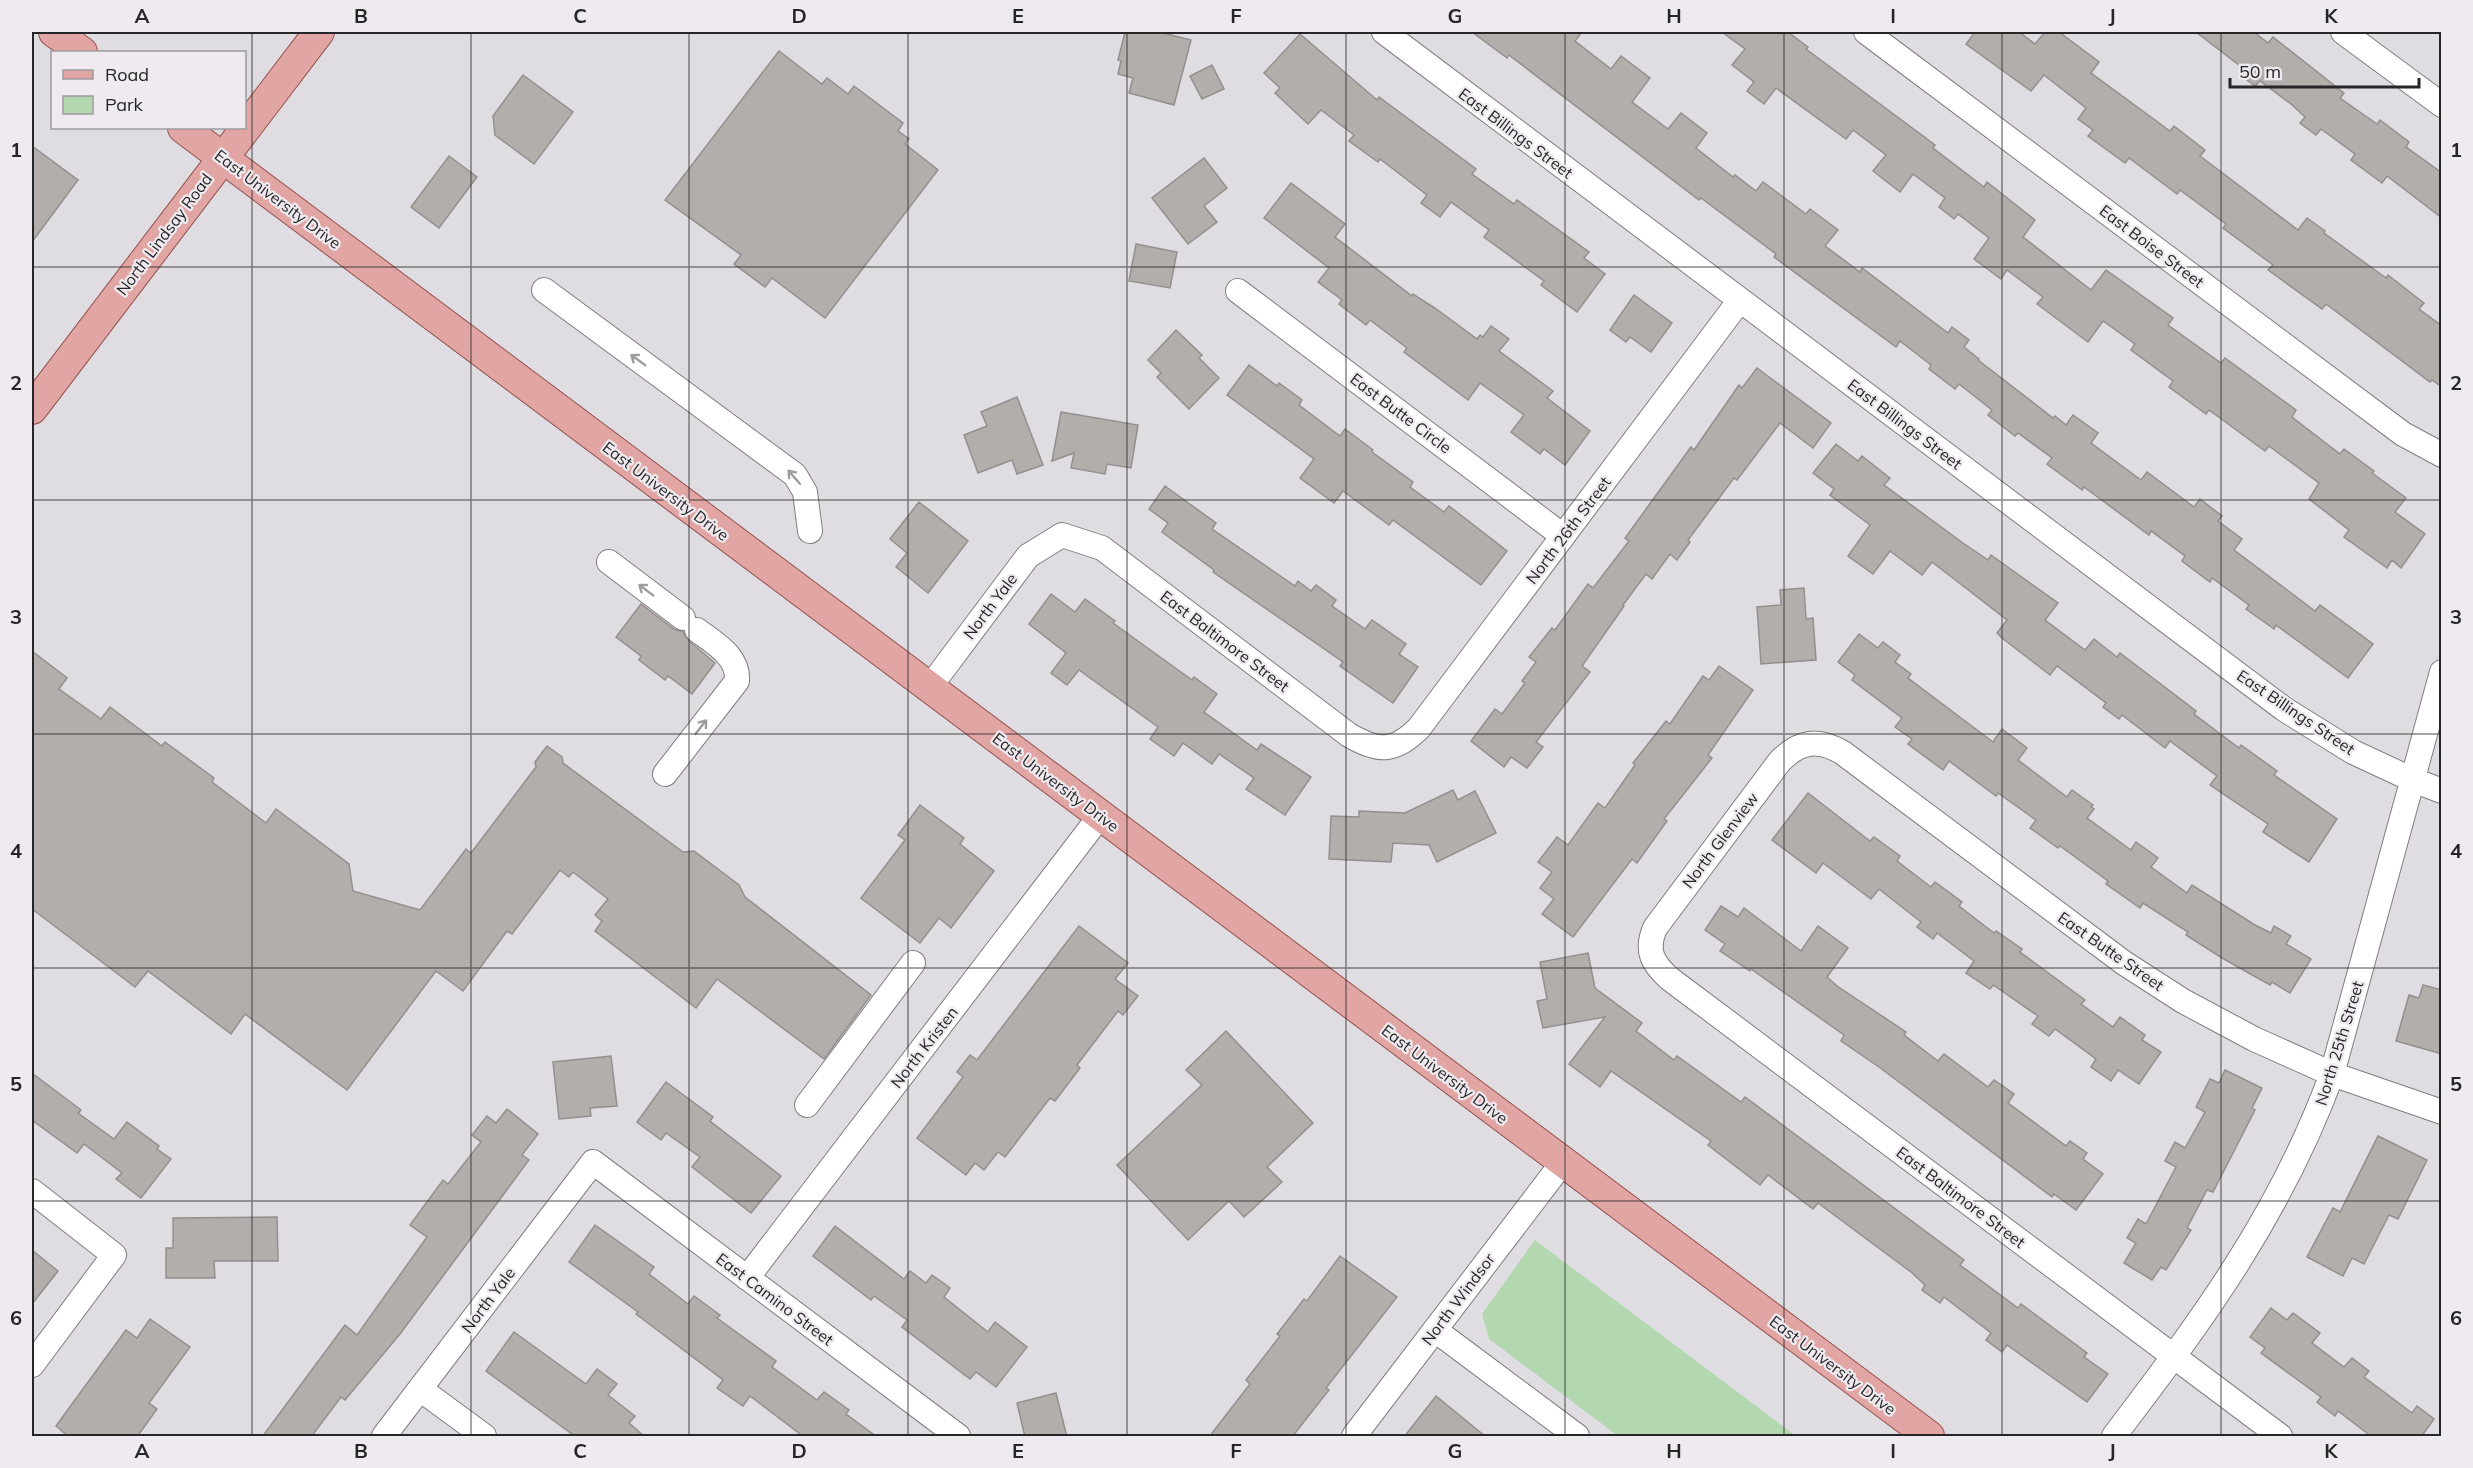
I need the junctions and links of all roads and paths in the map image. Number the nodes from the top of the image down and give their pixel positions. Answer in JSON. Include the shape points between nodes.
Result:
{"nodes":[{"id":1,"x":54,"y":32,"type":"edge"},
{"id":2,"x":319,"y":32,"type":"edge"},
{"id":3,"x":1866,"y":32,"type":"edge"},
{"id":4,"x":2343,"y":32,"type":"edge"},
{"id":5,"x":1388,"y":33,"type":"edge"},
{"id":6,"x":81,"y":51,"type":"edge"},
{"id":7,"x":2442,"y":105,"type":"edge"},
{"id":8,"x":246,"y":128,"type":"edge"},
{"id":9,"x":184,"y":129,"type":"edge"},
{"id":10,"x":245,"y":129,"type":"edge"},
{"id":11,"x":223,"y":158,"type":"junction"},
{"id":12,"x":544,"y":290,"type":"dead end"},
{"id":13,"x":1238,"y":291,"type":"dead end"},
{"id":14,"x":1740,"y":300,"type":"junction"},
{"id":15,"x":32,"y":409,"type":"edge"},
{"id":16,"x":2442,"y":455,"type":"edge"},
{"id":17,"x":810,"y":531,"type":"dead end"},
{"id":18,"x":1062,"y":535,"type":"joint"},
{"id":19,"x":1563,"y":536,"type":"junction"},
{"id":20,"x":609,"y":562,"type":"dead end"},
{"id":21,"x":2442,"y":672,"type":"edge"},
{"id":22,"x":929,"y":688,"type":"junction"},
{"id":23,"x":1808,"y":742,"type":"joint"},
{"id":24,"x":1387,"y":748,"type":"joint"},
{"id":25,"x":665,"y":774,"type":"dead end"},
{"id":26,"x":2413,"y":780,"type":"junction"},
{"id":27,"x":2442,"y":791,"type":"edge"},
{"id":28,"x":1100,"y":816,"type":"junction"},
{"id":29,"x":1649,"y":950,"type":"joint"},
{"id":30,"x":913,"y":963,"type":"dead end"},
{"id":31,"x":2332,"y":1074,"type":"junction"},
{"id":32,"x":807,"y":1105,"type":"dead end"},
{"id":33,"x":2442,"y":1112,"type":"edge"},
{"id":34,"x":593,"y":1162,"type":"joint"},
{"id":35,"x":1563,"y":1162,"type":"junction"},
{"id":36,"x":32,"y":1191,"type":"edge"},
{"id":37,"x":747,"y":1278,"type":"junction"},
{"id":38,"x":1435,"y":1330,"type":"junction"},
{"id":39,"x":2174,"y":1357,"type":"junction"},
{"id":40,"x":32,"y":1365,"type":"edge"},
{"id":41,"x":420,"y":1389,"type":"junction"},
{"id":42,"x":384,"y":1437,"type":"edge"},
{"id":43,"x":484,"y":1437,"type":"edge"},
{"id":44,"x":958,"y":1437,"type":"edge"},
{"id":45,"x":1354,"y":1437,"type":"edge"},
{"id":46,"x":1577,"y":1437,"type":"edge"},
{"id":47,"x":1929,"y":1437,"type":"edge"},
{"id":48,"x":2114,"y":1437,"type":"edge"},
{"id":49,"x":2280,"y":1437,"type":"edge"}],
"edges":[{"from":1,"to":6,"type":"main road"},
{"from":2,"to":8,"type":"main road","name":"North Lindsay Road"},
{"from":3,"to":16,"type":"street","name":"East Boise Street","via":[[2403,434]]},
{"from":4,"to":7,"type":"street"},
{"from":5,"to":14,"type":"street","name":"East Billings Street"},
{"from":9,"to":11,"type":"main road","name":"East University Drive"},
{"from":10,"to":11,"type":"main road","name":"North Lindsay Road"},
{"from":11,"to":15,"type":"main road","name":"North Lindsay Road"},
{"from":11,"to":22,"type":"main road","name":"East University Drive"},
{"from":17,"to":12,"type":"street","one_way":true,"via":[[805,492],[795,475]]},
{"from":13,"to":19,"type":"street","name":"East Butte Circle"},
{"from":14,"to":19,"type":"street","name":"North 26th Street"},
{"from":14,"to":26,"type":"street","name":"East Billings Street","via":[[2284,709],[2353,752]]},
{"from":18,"to":22,"type":"street","name":"North Yale","via":[[1028,556]]},
{"from":18,"to":24,"type":"street","name":"East Baltimore Street","via":[[1102,548],[1349,735]]},
{"from":19,"to":24,"type":"street","name":"North 26th Street","via":[[1419,728],[1399,745]]},
{"from":25,"to":20,"type":"street","one_way":true,"via":[[737,681],[738,671],[733,660]]},
{"from":21,"to":26,"type":"street","name":"North 25th Street"},
{"from":22,"to":28,"type":"main road","name":"East University Drive"},
{"from":23,"to":29,"type":"street","name":"North Glenview","via":[[1780,761],[1662,916]]},
{"from":23,"to":31,"type":"street","name":"East Butte Street","via":[[1821,742],[1843,753],[2101,946],[2174,995],[2254,1039]]},
{"from":26,"to":27,"type":"street","name":"East Billings Street"},
{"from":26,"to":31,"type":"street","name":"North 25th Street"},
{"from":28,"to":35,"type":"main road","name":"East University Drive"},
{"from":28,"to":37,"type":"street","name":"North Kristen"},
{"from":29,"to":39,"type":"street","name":"East Baltimore Street","via":[[1653,961],[1670,979]]},
{"from":30,"to":32,"type":"street"},
{"from":31,"to":33,"type":"street","name":"East Butte Street"},
{"from":31,"to":39,"type":"street","name":"North 25th Street","via":[[2301,1151],[2265,1220]]},
{"from":34,"to":37,"type":"street","name":"East Camino Street"},
{"from":34,"to":41,"type":"street","name":"North Yale"},
{"from":35,"to":38,"type":"street","name":"North Windsor"},
{"from":35,"to":47,"type":"main road","name":"East University Drive"},
{"from":36,"to":40,"type":"street","via":[[114,1255]]},
{"from":37,"to":44,"type":"street","name":"East Camino Street"},
{"from":38,"to":45,"type":"street","name":"North Windsor"},
{"from":38,"to":46,"type":"street"},
{"from":39,"to":48,"type":"street","name":"North 25th Street"},
{"from":39,"to":49,"type":"street","name":"East Baltimore Street"},
{"from":41,"to":42,"type":"street","name":"North Yale"},
{"from":41,"to":43,"type":"street"}]}
